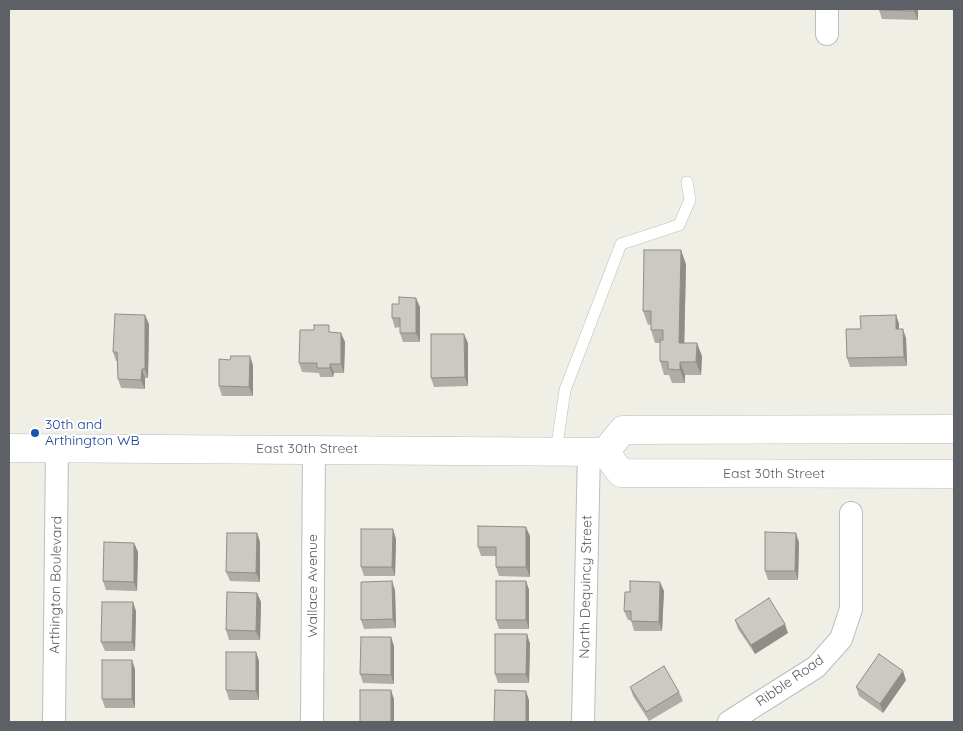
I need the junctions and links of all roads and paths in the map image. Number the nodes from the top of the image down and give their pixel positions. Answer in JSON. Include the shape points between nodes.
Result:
{"nodes":[{"id":1,"x":827,"y":9,"type":"edge"},
{"id":2,"x":828,"y":34,"type":"dead end"},
{"id":3,"x":687,"y":182,"type":"dead end"},
{"id":4,"x":954,"y":429,"type":"edge"},
{"id":5,"x":9,"y":448,"type":"edge"},
{"id":6,"x":57,"y":448,"type":"junction"},
{"id":7,"x":314,"y":449,"type":"junction"},
{"id":8,"x":556,"y":452,"type":"junction"},
{"id":9,"x":597,"y":452,"type":"junction"},
{"id":10,"x":954,"y":474,"type":"edge"},
{"id":11,"x":850,"y":513,"type":"dead end"},
{"id":12,"x":54,"y":722,"type":"edge"},
{"id":13,"x":312,"y":722,"type":"edge"},
{"id":14,"x":584,"y":722,"type":"edge"},
{"id":15,"x":729,"y":722,"type":"edge"}],
"edges":[{"from":1,"to":2,"type":"street"},
{"from":3,"to":8,"type":"lane","via":[[690,200],[679,225],[621,244],[566,390]]},
{"from":4,"to":9,"type":"main road","via":[[623,430]]},
{"from":5,"to":6,"type":"main road","name":"East 30th Street"},
{"from":6,"to":7,"type":"main road","name":"East 30th Street"},
{"from":6,"to":12,"type":"street","name":"Arthington Boulevard"},
{"from":7,"to":8,"type":"main road","name":"East 30th Street"},
{"from":7,"to":13,"type":"street","name":"Wallace Avenue"},
{"from":8,"to":9,"type":"main road","name":"East 30th Street"},
{"from":9,"to":10,"type":"main road","name":"East 30th Street","via":[[621,474]]},
{"from":9,"to":14,"type":"street","name":"North Dequincy Street"},
{"from":11,"to":15,"type":"street","name":"Ribble Road","via":[[852,604],[841,639],[816,667]]}]}
